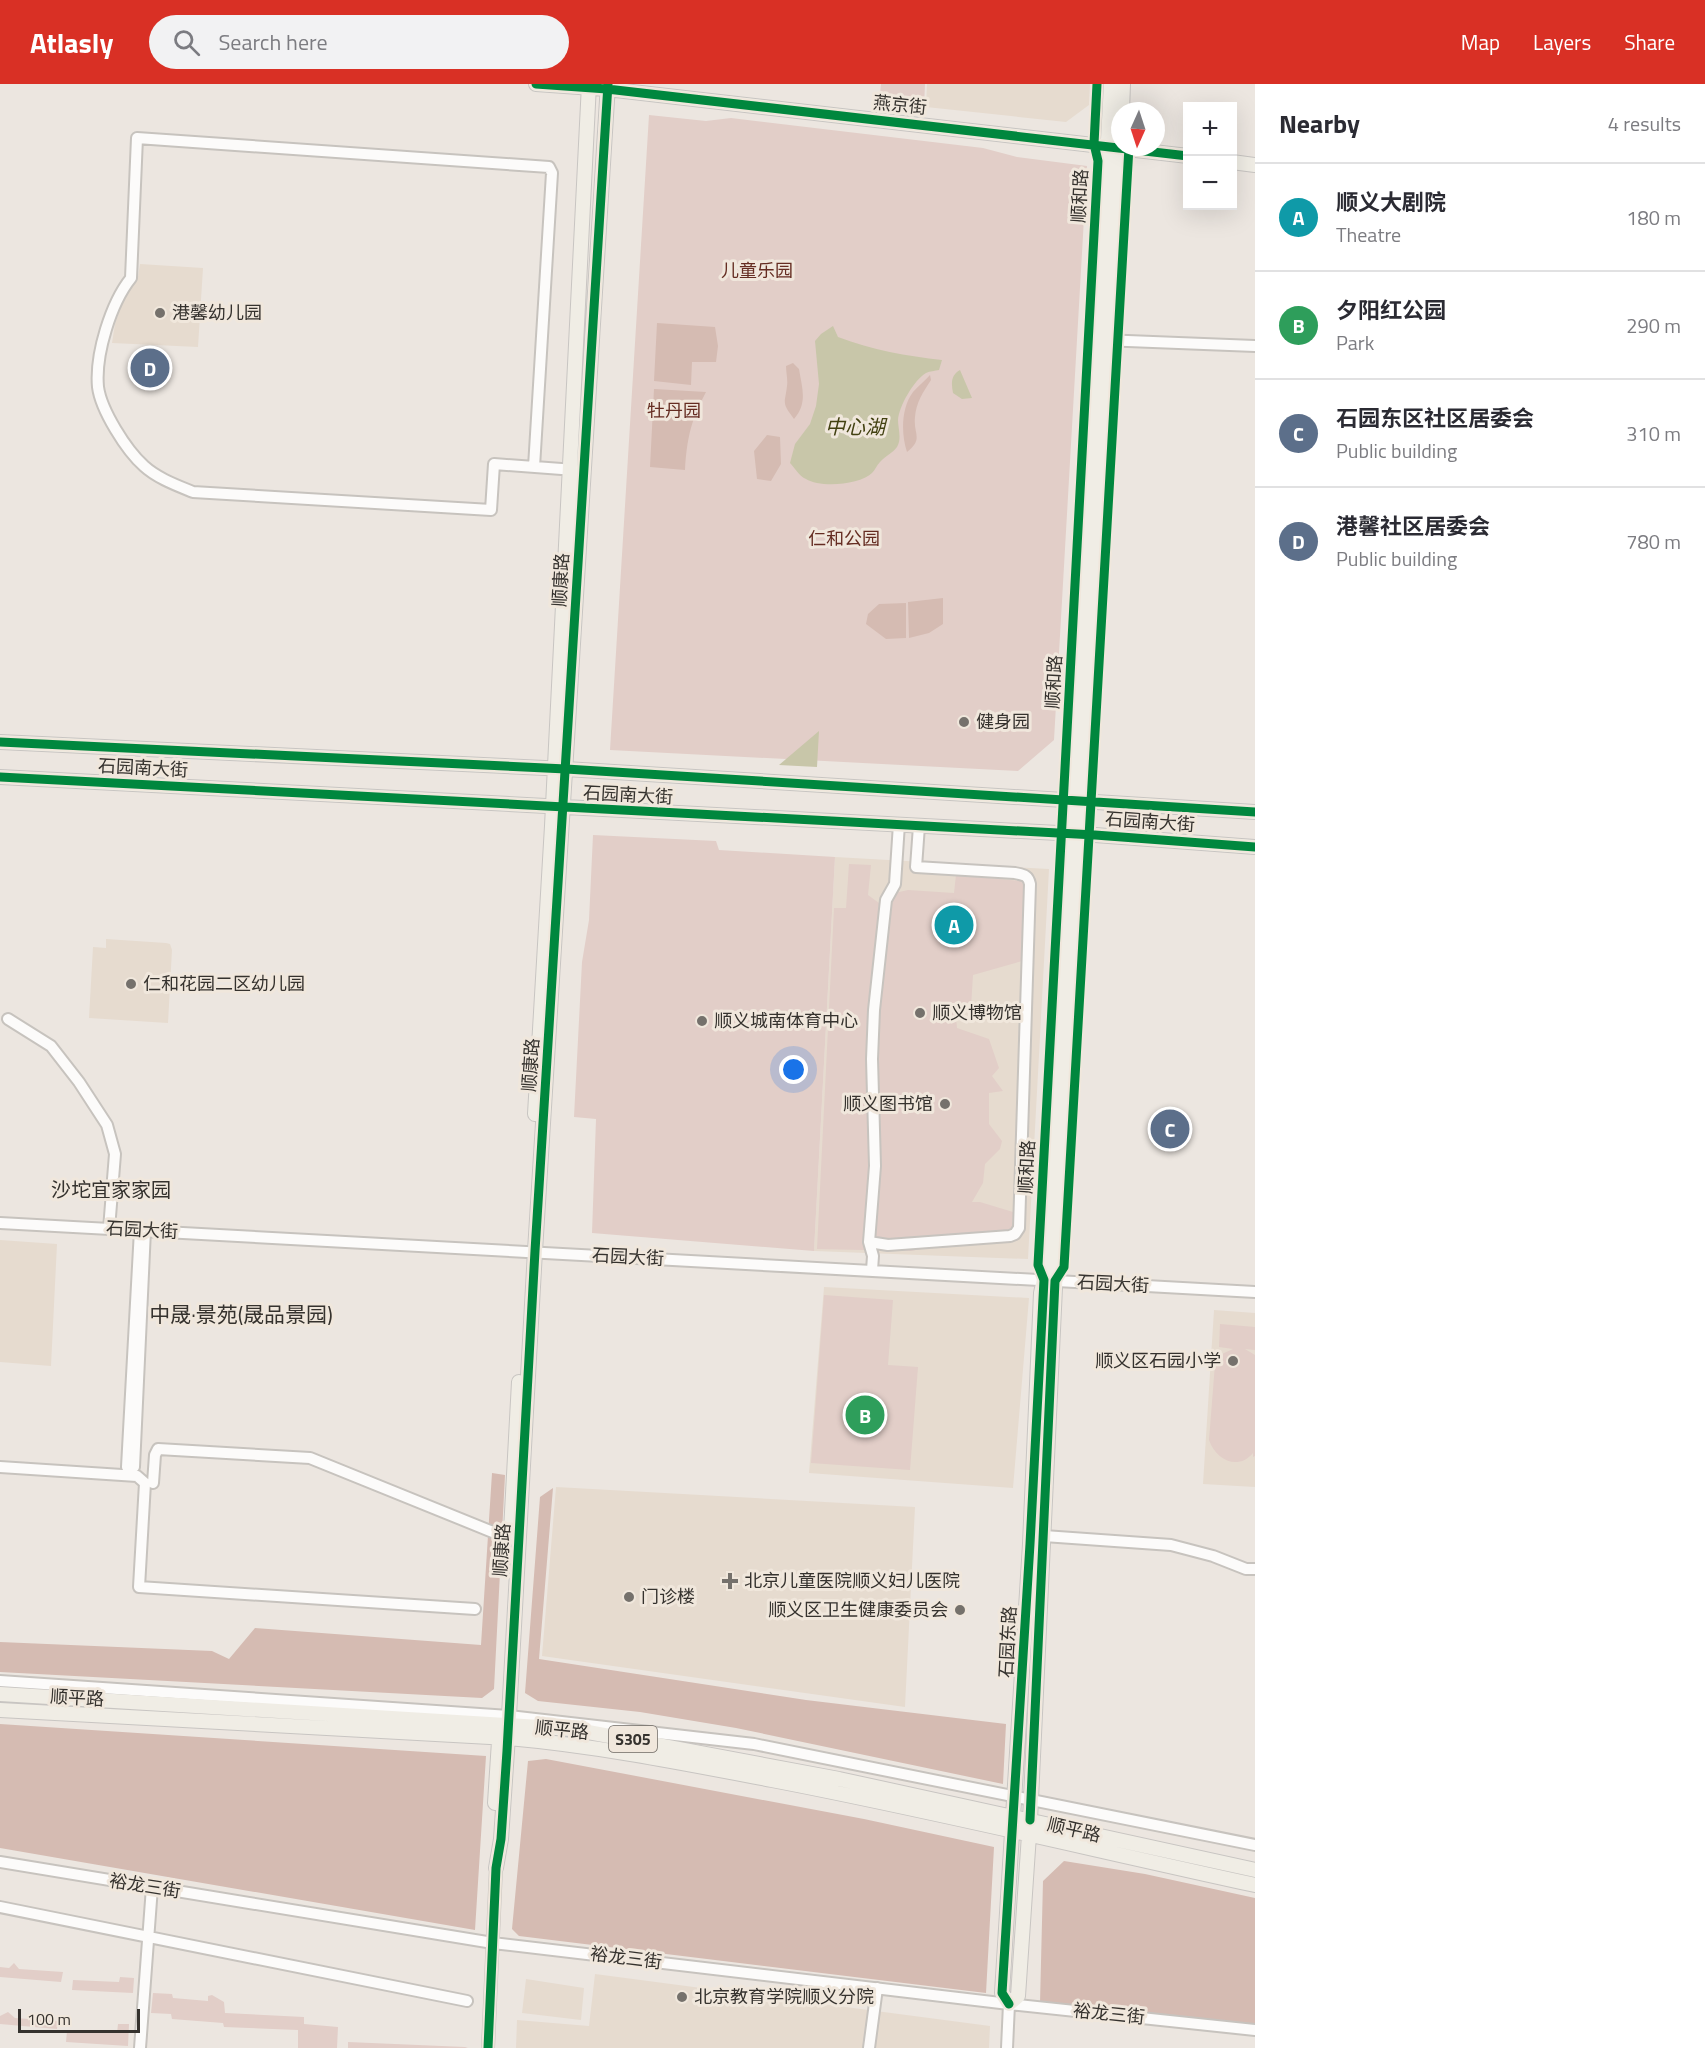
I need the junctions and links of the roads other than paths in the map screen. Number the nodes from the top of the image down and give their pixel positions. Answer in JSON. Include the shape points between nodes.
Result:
{"nodes":[{"id":1,"x":536,"y":84,"type":"edge"},
{"id":2,"x":1111,"y":84,"type":"edge"},
{"id":3,"x":1123,"y":84,"type":"edge"},
{"id":4,"x":589,"y":86,"type":"edge"},
{"id":5,"x":608,"y":86,"type":"edge"},
{"id":6,"x":1112,"y":102,"type":"edge"},
{"id":7,"x":1122,"y":102,"type":"edge"},
{"id":8,"x":1111,"y":143,"type":"edge"},
{"id":9,"x":1165,"y":152,"type":"edge"},
{"id":10,"x":1183,"y":155,"type":"edge"},
{"id":11,"x":1115,"y":156,"type":"edge"},
{"id":12,"x":1237,"y":163,"type":"edge"},
{"id":13,"x":1255,"y":165,"type":"edge"},
{"id":14,"x":1103,"y":340,"type":"junction"},
{"id":15,"x":1255,"y":346,"type":"edge"},
{"id":16,"x":534,"y":466,"type":"junction"},
{"id":17,"x":570,"y":469,"type":"junction"},
{"id":18,"x":584,"y":470,"type":"junction"},
{"id":19,"x":0,"y":742,"type":"edge"},
{"id":20,"x":560,"y":769,"type":"junction"},
{"id":21,"x":0,"y":777,"type":"edge"},
{"id":22,"x":1077,"y":801,"type":"junction"},
{"id":23,"x":558,"y":808,"type":"junction"},
{"id":24,"x":1255,"y":812,"type":"edge"},
{"id":25,"x":898,"y":824,"type":"junction"},
{"id":26,"x":919,"y":825,"type":"junction"},
{"id":27,"x":1075,"y":834,"type":"junction"},
{"id":28,"x":1255,"y":847,"type":"edge"},
{"id":29,"x":896,"y":866,"type":"junction"},
{"id":30,"x":916,"y":867,"type":"junction"},
{"id":31,"x":8,"y":1019,"type":"dead end"},
{"id":32,"x":0,"y":1223,"type":"edge"},
{"id":33,"x":110,"y":1228,"type":"junction"},
{"id":34,"x":143,"y":1230,"type":"junction"},
{"id":35,"x":869,"y":1242,"type":"junction"},
{"id":36,"x":888,"y":1245,"type":"junction"},
{"id":37,"x":531,"y":1251,"type":"junction"},
{"id":38,"x":874,"y":1270,"type":"junction"},
{"id":39,"x":1049,"y":1281,"type":"junction"},
{"id":40,"x":1255,"y":1292,"type":"edge"},
{"id":41,"x":0,"y":1467,"type":"edge"},
{"id":42,"x":131,"y":1467,"type":"dead end"},
{"id":43,"x":153,"y":1483,"type":"dead end"},
{"id":44,"x":1044,"y":1536,"type":"junction"},
{"id":45,"x":510,"y":1539,"type":"junction"},
{"id":46,"x":1255,"y":1569,"type":"edge"},
{"id":47,"x":475,"y":1609,"type":"dead end"},
{"id":48,"x":0,"y":1681,"type":"edge"},
{"id":49,"x":0,"y":1694,"type":"edge"},
{"id":50,"x":0,"y":1710,"type":"edge"},
{"id":51,"x":504,"y":1726,"type":"junction"},
{"id":52,"x":1015,"y":1796,"type":"junction"},
{"id":53,"x":1031,"y":1799,"type":"junction"},
{"id":54,"x":1014,"y":1817,"type":"junction"},
{"id":55,"x":1030,"y":1820,"type":"junction"},
{"id":56,"x":1012,"y":1831,"type":"junction"},
{"id":57,"x":1029,"y":1835,"type":"junction"},
{"id":58,"x":1255,"y":1845,"type":"edge"},
{"id":59,"x":0,"y":1862,"type":"edge"},
{"id":60,"x":496,"y":1868,"type":"joint"},
{"id":61,"x":1255,"y":1870,"type":"edge"},
{"id":62,"x":1255,"y":1885,"type":"edge"},
{"id":63,"x":152,"y":1887,"type":"junction"},
{"id":64,"x":0,"y":1907,"type":"edge"},
{"id":65,"x":148,"y":1935,"type":"junction"},
{"id":66,"x":493,"y":1943,"type":"junction"},
{"id":67,"x":877,"y":1988,"type":"junction"},
{"id":68,"x":467,"y":2001,"type":"dead end"},
{"id":69,"x":1009,"y":2004,"type":"junction"},
{"id":70,"x":1255,"y":2030,"type":"edge"},
{"id":71,"x":140,"y":2048,"type":"edge"},
{"id":72,"x":488,"y":2048,"type":"edge"},
{"id":73,"x":869,"y":2048,"type":"edge"},
{"id":74,"x":1007,"y":2048,"type":"edge"}],
"edges":[{"from":1,"to":4,"type":"main road","name":"燕京街"},
{"from":2,"to":6,"type":"main road","name":"顺和路"},
{"from":3,"to":7,"type":"main road"},
{"from":4,"to":5,"type":"main road","name":"燕京街"},
{"from":4,"to":17,"type":"main road","name":"顺康路"},
{"from":5,"to":8,"type":"main road","name":"燕京街"},
{"from":5,"to":18,"type":"main road","name":"顺康路"},
{"from":9,"to":10,"type":"main road","name":"燕京街"},
{"from":11,"to":14,"type":"main road","name":"顺和路"},
{"from":12,"to":13,"type":"main road"},
{"from":14,"to":15,"type":"street"},
{"from":14,"to":22,"type":"main road","name":"顺和路"},
{"from":16,"to":16,"type":"street","via":[[552,173],[549,167],[137,138],[131,278],[121,289],[104,336],[98,387],[123,442],[144,466],[193,492],[491,510],[494,464]]},
{"from":16,"to":17,"type":"street"},
{"from":17,"to":18,"type":"street"},
{"from":17,"to":20,"type":"main road","name":"顺康路"},
{"from":18,"to":20,"type":"main road","name":"顺康路"},
{"from":19,"to":20,"type":"main road","name":"石园南大街"},
{"from":20,"to":22,"type":"main road","name":"石园南大街"},
{"from":20,"to":23,"type":"main road","name":"顺康路"},
{"from":21,"to":23,"type":"main road","name":"石园南大街"},
{"from":22,"to":24,"type":"main road","name":"石园南大街"},
{"from":22,"to":27,"type":"main road","name":"顺和路"},
{"from":23,"to":25,"type":"main road","name":"石园南大街"},
{"from":23,"to":37,"type":"main road","name":"顺康路"},
{"from":25,"to":26,"type":"main road","name":"石园南大街"},
{"from":25,"to":29,"type":"street"},
{"from":26,"to":27,"type":"main road","name":"石园南大街"},
{"from":26,"to":30,"type":"street"},
{"from":27,"to":28,"type":"main road","name":"石园南大街"},
{"from":27,"to":39,"type":"main road","name":"顺和路"},
{"from":29,"to":30,"type":"street"},
{"from":29,"to":35,"type":"street","via":[[896,884],[886,900],[874,1010],[875,1166]]},
{"from":30,"to":36,"type":"street","via":[[1015,873],[1024,875],[1030,884],[1019,1228],[1010,1236]]},
{"from":31,"to":33,"type":"street","via":[[51,1046],[106,1125],[115,1154]]},
{"from":32,"to":33,"type":"street","name":"石园大街"},
{"from":33,"to":34,"type":"street","name":"石园大街"},
{"from":34,"to":37,"type":"street","name":"石园大街"},
{"from":34,"to":42,"type":"street"},
{"from":35,"to":36,"type":"street"},
{"from":35,"to":38,"type":"street"},
{"from":36,"to":38,"type":"street","via":[[878,1250]]},
{"from":37,"to":38,"type":"street","name":"石园大街"},
{"from":37,"to":45,"type":"main road","name":"顺康路"},
{"from":37,"to":51,"type":"main road","name":"顺康路"},
{"from":38,"to":39,"type":"street","name":"石园大街"},
{"from":39,"to":40,"type":"street","name":"石园大街"},
{"from":39,"to":44,"type":"main road","name":"石园东路"},
{"from":39,"to":52,"type":"main road","name":"石园东路"},
{"from":41,"to":47,"type":"street","via":[[137,1476],[145,1484],[139,1587]]},
{"from":43,"to":45,"type":"street","via":[[158,1449],[310,1458]]},
{"from":44,"to":46,"type":"street","via":[[1171,1545]]},
{"from":44,"to":53,"type":"main road","name":"石园东路"},
{"from":45,"to":51,"type":"main road","name":"顺康路"},
{"from":48,"to":51,"type":"street"},
{"from":49,"to":51,"type":"main road","name":"顺平路","number":"S305"},
{"from":50,"to":51,"type":"main road","name":"顺平路","number":"S305"},
{"from":51,"to":52,"type":"street","via":[[754,1743]]},
{"from":51,"to":54,"type":"main road","name":"顺平路","number":"S305","via":[[572,1729],[670,1746]]},
{"from":51,"to":56,"type":"main road","name":"顺平路","number":"S305","via":[[571,1744],[836,1792]]},
{"from":51,"to":60,"type":"main road","name":"顺康路","via":[[501,1839]]},
{"from":52,"to":53,"type":"street"},
{"from":52,"to":54,"type":"main road","name":"石园东路"},
{"from":53,"to":55,"type":"main road","name":"石园东路"},
{"from":53,"to":58,"type":"street"},
{"from":54,"to":55,"type":"main road","name":"顺平路","number":"S305"},
{"from":54,"to":56,"type":"main road","name":"石园东路"},
{"from":55,"to":57,"type":"main road","name":"石园东路"},
{"from":55,"to":61,"type":"main road","name":"顺平路","number":"S305"},
{"from":56,"to":57,"type":"main road","name":"顺平路","number":"S305"},
{"from":56,"to":69,"type":"main road","name":"石园东路","via":[[1002,1993]]},
{"from":57,"to":62,"type":"main road","name":"顺平路","number":"S305"},
{"from":57,"to":69,"type":"main road","name":"石园东路","via":[[1018,1995]]},
{"from":59,"to":63,"type":"street","name":"裕龙三街"},
{"from":60,"to":66,"type":"street","name":"顺康路"},
{"from":63,"to":65,"type":"street"},
{"from":63,"to":66,"type":"street","name":"裕龙三街"},
{"from":64,"to":65,"type":"street"},
{"from":65,"to":68,"type":"street"},
{"from":65,"to":71,"type":"street"},
{"from":66,"to":67,"type":"street","name":"裕龙三街"},
{"from":66,"to":72,"type":"street","name":"顺康路"},
{"from":67,"to":69,"type":"street","name":"裕龙三街"},
{"from":67,"to":73,"type":"street"},
{"from":69,"to":70,"type":"street","name":"裕龙三街"},
{"from":69,"to":74,"type":"street"}]}
